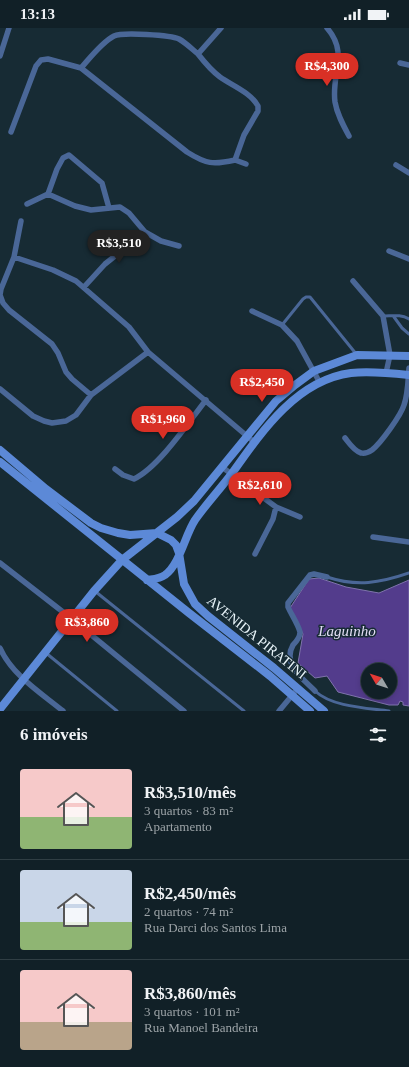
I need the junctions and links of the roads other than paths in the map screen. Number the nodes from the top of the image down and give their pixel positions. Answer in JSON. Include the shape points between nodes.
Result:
{"nodes":[{"id":1,"x":9,"y":28,"type":"edge"},
{"id":2,"x":221,"y":28,"type":"edge"},
{"id":3,"x":327,"y":28,"type":"edge"},
{"id":4,"x":198,"y":54,"type":"junction"},
{"id":5,"x":0,"y":56,"type":"edge"},
{"id":6,"x":400,"y":63,"type":"dead end"},
{"id":7,"x":409,"y":65,"type":"edge"},
{"id":8,"x":81,"y":68,"type":"junction"},
{"id":9,"x":11,"y":132,"type":"dead end"},
{"id":10,"x":349,"y":136,"type":"dead end"},
{"id":11,"x":235,"y":160,"type":"junction"},
{"id":12,"x":246,"y":164,"type":"dead end"},
{"id":13,"x":396,"y":165,"type":"dead end"},
{"id":14,"x":409,"y":173,"type":"edge"},
{"id":15,"x":48,"y":194,"type":"junction"},
{"id":16,"x":27,"y":204,"type":"dead end"},
{"id":17,"x":109,"y":208,"type":"junction"},
{"id":18,"x":21,"y":221,"type":"dead end"},
{"id":19,"x":145,"y":232,"type":"junction"},
{"id":20,"x":179,"y":246,"type":"dead end"},
{"id":21,"x":390,"y":251,"type":"dead end"},
{"id":22,"x":14,"y":257,"type":"junction"},
{"id":23,"x":409,"y":259,"type":"edge"},
{"id":24,"x":353,"y":281,"type":"dead end"},
{"id":25,"x":84,"y":287,"type":"junction"},
{"id":26,"x":252,"y":311,"type":"dead end"},
{"id":27,"x":383,"y":316,"type":"junction"},
{"id":28,"x":394,"y":316,"type":"junction"},
{"id":29,"x":409,"y":319,"type":"edge"},
{"id":30,"x":282,"y":326,"type":"junction"},
{"id":31,"x":409,"y":334,"type":"edge"},
{"id":32,"x":148,"y":352,"type":"junction"},
{"id":33,"x":357,"y":355,"type":"junction"},
{"id":34,"x":390,"y":355,"type":"junction"},
{"id":35,"x":409,"y":356,"type":"edge"},
{"id":36,"x":314,"y":371,"type":"junction"},
{"id":37,"x":386,"y":373,"type":"junction"},
{"id":38,"x":409,"y":373,"type":"edge"},
{"id":39,"x":320,"y":383,"type":"junction"},
{"id":40,"x":0,"y":388,"type":"edge"},
{"id":41,"x":91,"y":395,"type":"junction"},
{"id":42,"x":206,"y":400,"type":"junction"},
{"id":43,"x":247,"y":436,"type":"junction"},
{"id":44,"x":344,"y":438,"type":"dead end"},
{"id":45,"x":254,"y":442,"type":"junction"},
{"id":46,"x":0,"y":450,"type":"edge"},
{"id":47,"x":0,"y":462,"type":"edge"},
{"id":48,"x":222,"y":467,"type":"junction"},
{"id":49,"x":115,"y":469,"type":"dead end"},
{"id":50,"x":232,"y":474,"type":"junction"},
{"id":51,"x":276,"y":507,"type":"junction"},
{"id":52,"x":300,"y":517,"type":"dead end"},
{"id":53,"x":157,"y":533,"type":"junction"},
{"id":54,"x":372,"y":537,"type":"dead end"},
{"id":55,"x":409,"y":542,"type":"edge"},
{"id":56,"x":179,"y":553,"type":"junction"},
{"id":57,"x":255,"y":554,"type":"dead end"},
{"id":58,"x":122,"y":560,"type":"junction"},
{"id":59,"x":0,"y":563,"type":"edge"},
{"id":60,"x":409,"y":573,"type":"edge"},
{"id":61,"x":327,"y":577,"type":"joint"},
{"id":62,"x":147,"y":580,"type":"junction"},
{"id":63,"x":94,"y":591,"type":"junction"},
{"id":64,"x":72,"y":619,"type":"junction"},
{"id":65,"x":0,"y":648,"type":"edge"},
{"id":66,"x":46,"y":653,"type":"junction"},
{"id":67,"x":24,"y":679,"type":"junction"},
{"id":68,"x":298,"y":688,"type":"junction"},
{"id":69,"x":315,"y":691,"type":"joint"},
{"id":70,"x":292,"y":695,"type":"junction"},
{"id":71,"x":0,"y":709,"type":"edge"},
{"id":72,"x":63,"y":711,"type":"edge"},
{"id":73,"x":116,"y":711,"type":"edge"},
{"id":74,"x":184,"y":711,"type":"edge"},
{"id":75,"x":244,"y":711,"type":"edge"},
{"id":76,"x":280,"y":711,"type":"edge"},
{"id":77,"x":310,"y":711,"type":"edge"},
{"id":78,"x":324,"y":711,"type":"edge"},
{"id":79,"x":389,"y":711,"type":"edge"}],
"edges":[{"from":1,"to":5,"type":"street"},
{"from":2,"to":4,"type":"street"},
{"from":3,"to":10,"type":"street","via":[[336,40],[339,58],[335,102]]},
{"from":4,"to":8,"type":"street","via":[[178,38],[124,33],[114,36]]},
{"from":4,"to":11,"type":"street","via":[[221,78],[237,86],[258,106]]},
{"from":6,"to":7,"type":"street"},
{"from":8,"to":9,"type":"street","via":[[48,58],[41,60],[36,66]]},
{"from":8,"to":11,"type":"street","via":[[199,160],[211,163]]},
{"from":11,"to":12,"type":"street"},
{"from":13,"to":14,"type":"street"},
{"from":15,"to":16,"type":"street"},
{"from":15,"to":17,"type":"street","via":[[91,210]]},
{"from":15,"to":17,"type":"street","via":[[57,169],[63,158],[68,156],[102,183]]},
{"from":17,"to":19,"type":"street","via":[[120,207],[130,213]]},
{"from":18,"to":22,"type":"street"},
{"from":19,"to":20,"type":"street","via":[[161,241]]},
{"from":19,"to":25,"type":"street","via":[[105,264]]},
{"from":21,"to":23,"type":"street"},
{"from":22,"to":25,"type":"street","via":[[65,275]]},
{"from":22,"to":41,"type":"street","via":[[1,290],[3,303],[52,344],[66,372]]},
{"from":24,"to":27,"type":"street"},
{"from":25,"to":32,"type":"street","via":[[129,327]]},
{"from":26,"to":30,"type":"street"},
{"from":27,"to":28,"type":"lane"},
{"from":27,"to":34,"type":"street"},
{"from":28,"to":29,"type":"lane","via":[[402,315]]},
{"from":28,"to":31,"type":"lane"},
{"from":30,"to":33,"type":"lane","via":[[303,299],[310,297]]},
{"from":30,"to":36,"type":"street","via":[[297,341]]},
{"from":32,"to":41,"type":"street"},
{"from":32,"to":42,"type":"street"},
{"from":33,"to":34,"type":"street"},
{"from":33,"to":36,"type":"street"},
{"from":34,"to":35,"type":"street"},
{"from":34,"to":37,"type":"street"},
{"from":36,"to":39,"type":"street"},
{"from":36,"to":43,"type":"street","via":[[276,401]]},
{"from":37,"to":38,"type":"street"},
{"from":37,"to":39,"type":"street","via":[[351,373]]},
{"from":38,"to":44,"type":"street","via":[[404,405],[394,424],[372,451],[361,453]]},
{"from":39,"to":45,"type":"street","via":[[288,405]]},
{"from":40,"to":41,"type":"street","via":[[33,416],[52,423],[66,421],[76,415]]},
{"from":42,"to":43,"type":"street"},
{"from":42,"to":49,"type":"street","via":[[159,459],[141,476],[130,478]]},
{"from":43,"to":45,"type":"street"},
{"from":43,"to":48,"type":"street"},
{"from":45,"to":50,"type":"street"},
{"from":46,"to":53,"type":"street","via":[[90,523],[130,535]]},
{"from":47,"to":58,"type":"street","name":"AVENIDA PIRATINI"},
{"from":48,"to":50,"type":"street"},
{"from":48,"to":53,"type":"street","via":[[194,501]]},
{"from":50,"to":51,"type":"street"},
{"from":50,"to":56,"type":"street","via":[[195,520]]},
{"from":51,"to":52,"type":"street"},
{"from":51,"to":57,"type":"street","via":[[273,519]]},
{"from":53,"to":56,"type":"street","name":"AVENIDA PIRATINI","via":[[171,540]]},
{"from":53,"to":58,"type":"street"},
{"from":54,"to":55,"type":"street"},
{"from":56,"to":62,"type":"street","via":[[173,566],[164,575]]},
{"from":56,"to":68,"type":"street","name":"AVENIDA PIRATINI","via":[[184,584],[195,604]]},
{"from":58,"to":62,"type":"street","name":"AVENIDA PIRATINI"},
{"from":58,"to":63,"type":"street"},
{"from":59,"to":64,"type":"street"},
{"from":60,"to":61,"type":"lane","via":[[386,581],[365,583],[342,582]]},
{"from":61,"to":69,"type":"street","via":[[310,575],[288,603],[300,632],[290,652],[291,664]]},
{"from":62,"to":70,"type":"street","name":"AVENIDA PIRATINI"},
{"from":63,"to":64,"type":"street"},
{"from":63,"to":75,"type":"lane"},
{"from":64,"to":66,"type":"street"},
{"from":64,"to":74,"type":"street"},
{"from":65,"to":67,"type":"street","via":[[10,666]]},
{"from":66,"to":67,"type":"street"},
{"from":66,"to":73,"type":"lane"},
{"from":67,"to":71,"type":"street"},
{"from":67,"to":72,"type":"street"},
{"from":68,"to":70,"type":"street"},
{"from":68,"to":78,"type":"street","name":"AVENIDA PIRATINI"},
{"from":69,"to":79,"type":"lane","via":[[337,702]]},
{"from":70,"to":76,"type":"street"},
{"from":70,"to":77,"type":"street","name":"AVENIDA PIRATINI"}]}
